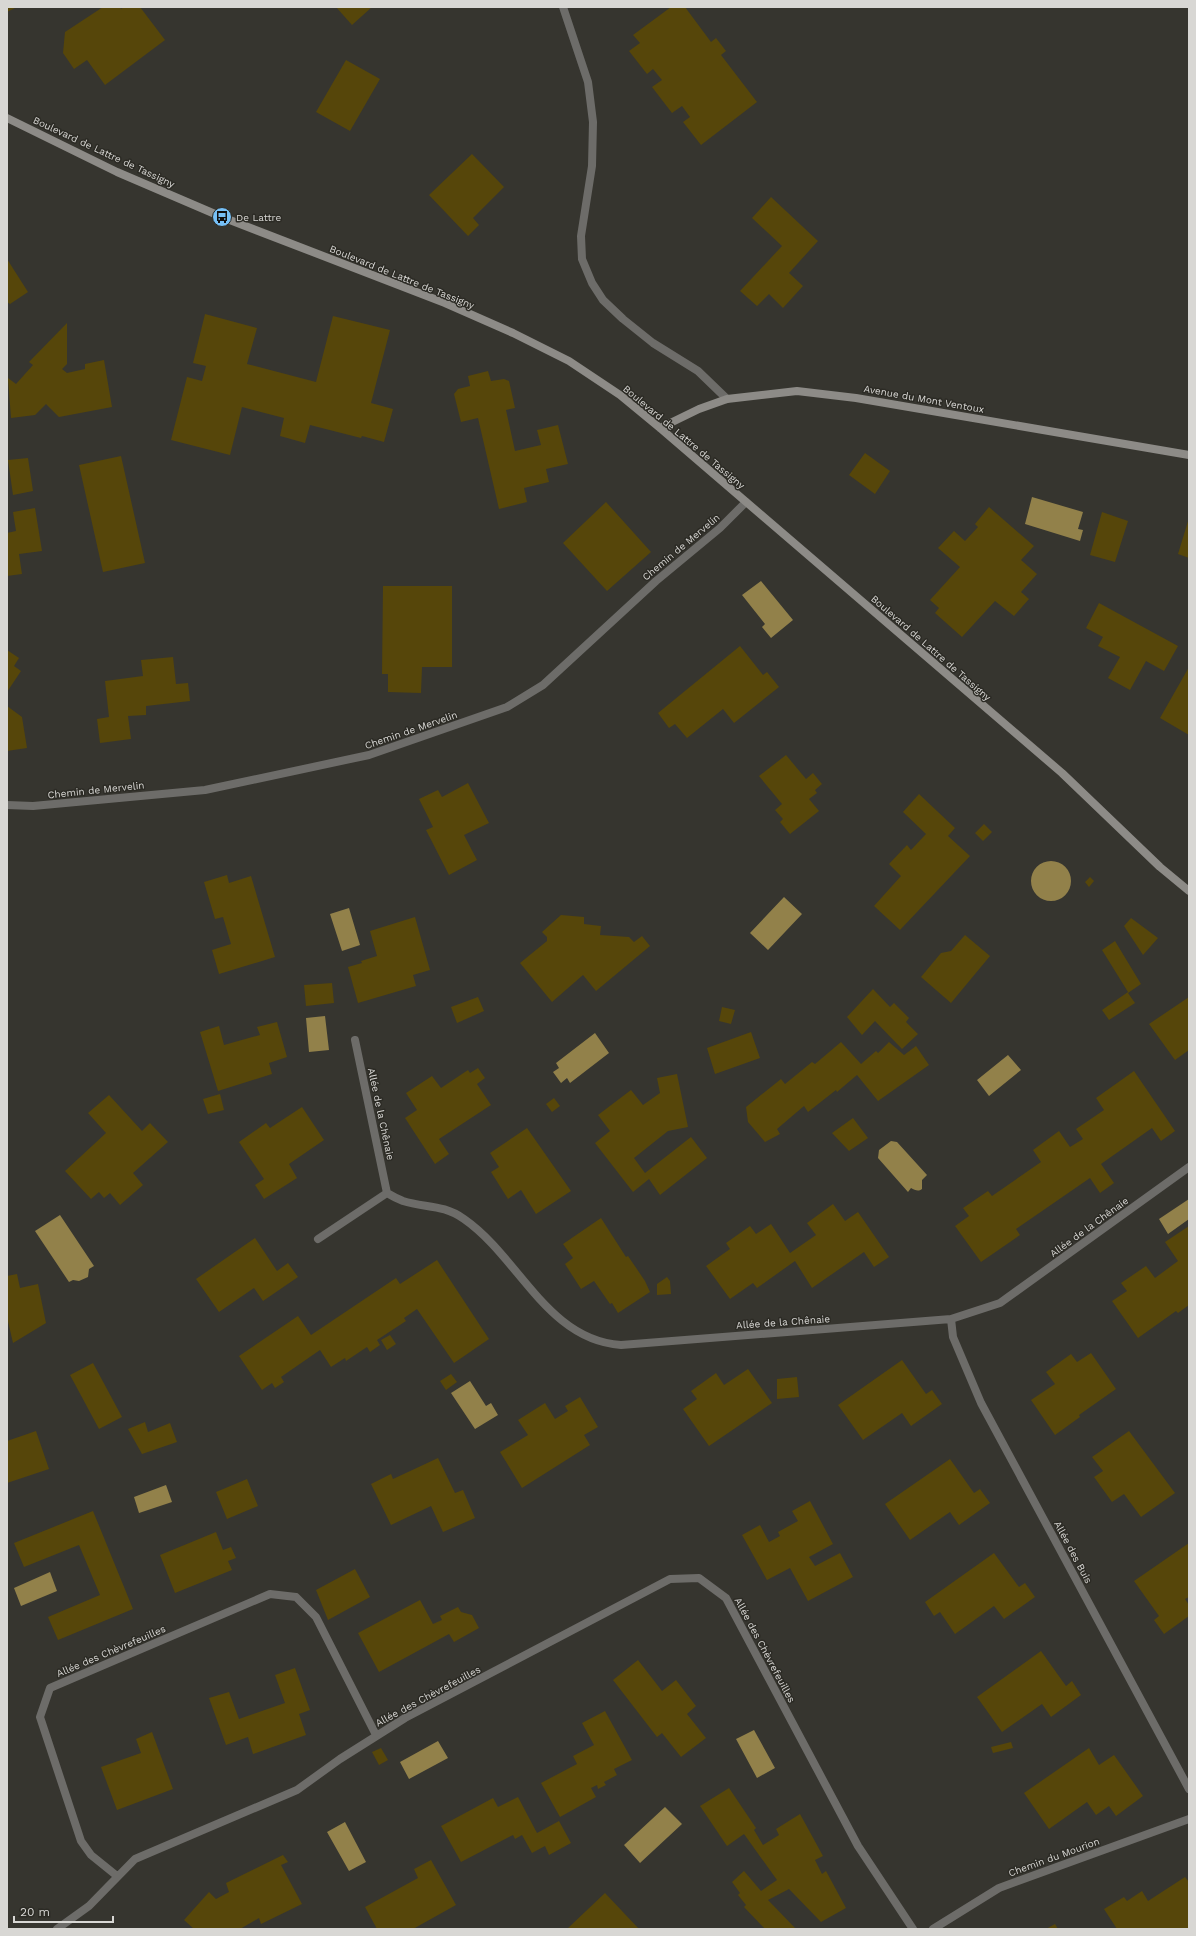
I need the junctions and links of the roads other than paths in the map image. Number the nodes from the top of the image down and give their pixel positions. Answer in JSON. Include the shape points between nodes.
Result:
{"nodes":[{"id":1,"x":563,"y":7,"type":"edge"},
{"id":2,"x":7,"y":118,"type":"edge"},
{"id":3,"x":727,"y":399,"type":"junction"},
{"id":4,"x":660,"y":428,"type":"junction"},
{"id":5,"x":1189,"y":455,"type":"edge"},
{"id":6,"x":746,"y":502,"type":"junction"},
{"id":7,"x":7,"y":805,"type":"edge"},
{"id":8,"x":1189,"y":891,"type":"edge"},
{"id":9,"x":355,"y":1040,"type":"dead end"},
{"id":10,"x":1189,"y":1167,"type":"edge"},
{"id":11,"x":387,"y":1193,"type":"junction"},
{"id":12,"x":318,"y":1239,"type":"dead end"},
{"id":13,"x":951,"y":1319,"type":"junction"},
{"id":14,"x":376,"y":1735,"type":"junction"},
{"id":15,"x":1189,"y":1790,"type":"edge"},
{"id":16,"x":1189,"y":1819,"type":"edge"},
{"id":17,"x":117,"y":1876,"type":"junction"},
{"id":18,"x":57,"y":1929,"type":"edge"},
{"id":19,"x":913,"y":1929,"type":"edge"},
{"id":20,"x":934,"y":1929,"type":"edge"}],
"edges":[{"from":1,"to":3,"type":"street","via":[[588,82],[593,122],[592,166],[581,236],[582,259],[592,283],[603,300],[623,319],[653,343],[698,371]]},
{"from":2,"to":4,"type":"street","name":"Boulevard de Lattre de Tassigny","via":[[117,172],[222,217],[445,303],[513,333],[569,361],[620,395]]},
{"from":3,"to":4,"type":"street","name":"Avenue du Mont Ventoux"},
{"from":3,"to":5,"type":"street","name":"Avenue du Mont Ventoux","via":[[797,391],[856,398]]},
{"from":4,"to":6,"type":"street","name":"Boulevard de Lattre de Tassigny"},
{"from":6,"to":7,"type":"street","name":"Chemin de Mervelin","via":[[720,528],[656,580],[543,685],[507,707],[369,755],[205,790],[32,806]]},
{"from":6,"to":8,"type":"street","name":"Boulevard de Lattre de Tassigny","via":[[1062,773],[1160,867]]},
{"from":9,"to":11,"type":"street","name":"Allée de la Chênaie"},
{"from":10,"to":13,"type":"street","name":"Allée de la Chênaie","via":[[1000,1303]]},
{"from":11,"to":12,"type":"street"},
{"from":11,"to":13,"type":"street","name":"Allée de la Chênaie","via":[[403,1201],[439,1207],[463,1218],[485,1236],[556,1316],[584,1336],[606,1344],[621,1345]]},
{"from":13,"to":15,"type":"street","name":"Allée des Buis","via":[[953,1338],[981,1403]]},
{"from":14,"to":17,"type":"street","name":"Allée des Chèvrefeuilles","via":[[297,1790],[135,1859]]},
{"from":14,"to":17,"type":"street","name":"Allée des Chèvrefeuilles","via":[[316,1618],[296,1597],[270,1594],[50,1688],[40,1717],[82,1841],[91,1855]]},
{"from":14,"to":19,"type":"street","name":"Allée des Chèvrefeuilles","via":[[670,1579],[699,1578],[726,1598],[858,1846]]},
{"from":16,"to":20,"type":"street","name":"Chemin du Mourion","via":[[999,1888]]},
{"from":17,"to":18,"type":"street","name":"Allée des Chèvrefeuilles","via":[[89,1906]]}]}
